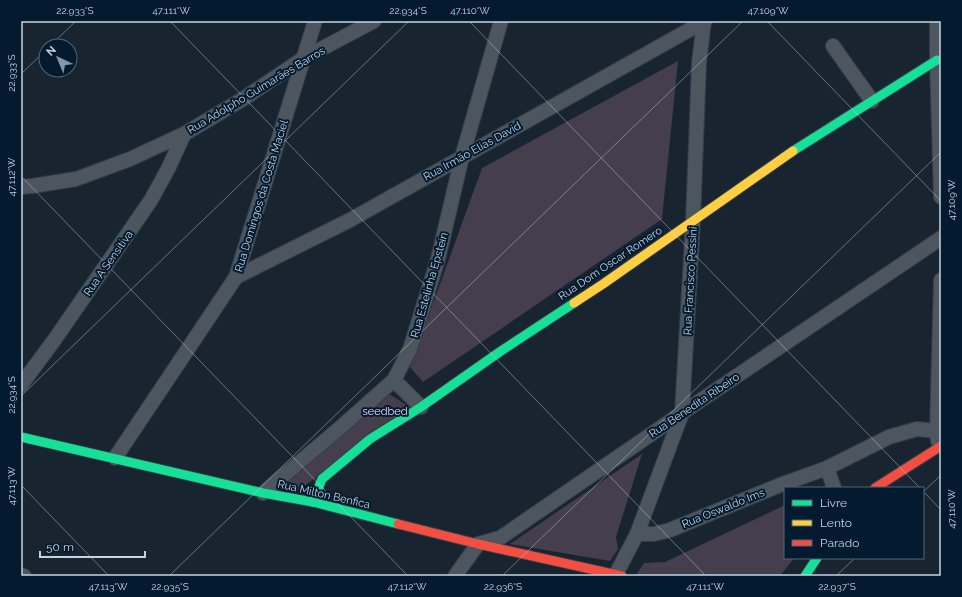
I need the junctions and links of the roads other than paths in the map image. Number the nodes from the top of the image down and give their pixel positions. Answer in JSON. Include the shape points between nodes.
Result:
{"nodes":[{"id":1,"x":315,"y":21,"type":"edge"},
{"id":2,"x":374,"y":21,"type":"edge"},
{"id":3,"x":501,"y":21,"type":"edge"},
{"id":4,"x":704,"y":21,"type":"edge"},
{"id":5,"x":937,"y":21,"type":"edge"},
{"id":6,"x":833,"y":46,"type":"dead end"},
{"id":7,"x":304,"y":58,"type":"junction"},
{"id":8,"x":937,"y":60,"type":"junction"},
{"id":9,"x":872,"y":101,"type":"junction"},
{"id":10,"x":184,"y":134,"type":"junction"},
{"id":11,"x":462,"y":157,"type":"junction"},
{"id":12,"x":21,"y":187,"type":"edge"},
{"id":13,"x":941,"y":197,"type":"edge"},
{"id":14,"x":693,"y":221,"type":"junction"},
{"id":15,"x":941,"y":238,"type":"edge"},
{"id":16,"x":236,"y":277,"type":"junction"},
{"id":17,"x":941,"y":280,"type":"edge"},
{"id":18,"x":394,"y":380,"type":"junction"},
{"id":19,"x":21,"y":385,"type":"edge"},
{"id":20,"x":421,"y":407,"type":"junction"},
{"id":21,"x":682,"y":413,"type":"junction"},
{"id":22,"x":21,"y":437,"type":"edge"},
{"id":23,"x":940,"y":442,"type":"edge"},
{"id":24,"x":115,"y":458,"type":"junction"},
{"id":25,"x":827,"y":468,"type":"junction"},
{"id":26,"x":834,"y":487,"type":"edge"},
{"id":27,"x":875,"y":487,"type":"edge"},
{"id":28,"x":264,"y":493,"type":"junction"},
{"id":29,"x":312,"y":502,"type":"junction"},
{"id":30,"x":637,"y":534,"type":"junction"},
{"id":31,"x":478,"y":544,"type":"junction"},
{"id":32,"x":815,"y":559,"type":"edge"},
{"id":33,"x":21,"y":575,"type":"edge"},
{"id":34,"x":24,"y":576,"type":"edge"},
{"id":35,"x":455,"y":576,"type":"edge"},
{"id":36,"x":618,"y":576,"type":"edge"},
{"id":37,"x":805,"y":576,"type":"edge"}],
"edges":[{"from":1,"to":7,"type":"street","name":"Rua Domingos da Costa Maciel"},
{"from":2,"to":7,"type":"street","name":"Rua Adolpho Guimarães Barros"},
{"from":3,"to":11,"type":"street","name":"Rua Estelinha Epstein"},
{"from":4,"to":11,"type":"street","name":"Rua Irmão Elias David"},
{"from":4,"to":14,"type":"street","name":"Rua Francisco Pessini","via":[[699,63]]},
{"from":5,"to":8,"type":"street"},
{"from":6,"to":9,"type":"street"},
{"from":7,"to":10,"type":"street","name":"Rua Adolpho Guimarães Barros"},
{"from":7,"to":16,"type":"street","name":"Rua Domingos da Costa Maciel"},
{"from":8,"to":9,"type":"street","name":"Rua Dom Oscar Romero"},
{"from":8,"to":13,"type":"street"},
{"from":9,"to":14,"type":"street","name":"Rua Dom Oscar Romero","via":[[804,143]]},
{"from":10,"to":12,"type":"street","name":"Rua Adolpho Guimarães Barros","via":[[130,159],[76,178]]},
{"from":10,"to":19,"type":"street","name":"Rua A Sensitiva","via":[[152,200]]},
{"from":11,"to":16,"type":"street","name":"Rua Irmão Elias David","via":[[350,220]]},
{"from":11,"to":18,"type":"street","name":"Rua Estelinha Epstein","via":[[436,267],[410,349]]},
{"from":14,"to":20,"type":"street","name":"Rua Dom Oscar Romero"},
{"from":14,"to":21,"type":"street","name":"Rua Francisco Pessini"},
{"from":15,"to":21,"type":"street","name":"Rua Benedita Ribeiro"},
{"from":16,"to":24,"type":"street","name":"Rua Domingos da Costa Maciel"},
{"from":17,"to":23,"type":"street"},
{"from":18,"to":20,"type":"street"},
{"from":18,"to":28,"type":"street","name":"Rua Estelinha Epstein"},
{"from":20,"to":29,"type":"street","name":"Rua Dom Oscar Romero","via":[[370,439],[322,479]]},
{"from":21,"to":30,"type":"street","name":"Rua Francisco Pessini"},
{"from":21,"to":31,"type":"street","name":"Rua Benedita Ribeiro","via":[[500,538]]},
{"from":22,"to":24,"type":"street","name":"Rua Milton Benfica"},
{"from":23,"to":25,"type":"street","name":"Rua Oswaldo Ims","via":[[917,429],[889,437]]},
{"from":23,"to":27,"type":"street"},
{"from":24,"to":28,"type":"street","name":"Rua Milton Benfica"},
{"from":25,"to":26,"type":"street"},
{"from":25,"to":30,"type":"street","name":"Rua Oswaldo Ims","via":[[670,530],[654,534]]},
{"from":28,"to":29,"type":"street","name":"Rua Milton Benfica"},
{"from":29,"to":31,"type":"street","name":"Rua Milton Benfica"},
{"from":30,"to":36,"type":"street"},
{"from":31,"to":35,"type":"street"},
{"from":31,"to":36,"type":"street","name":"Rua Milton Benfica"},
{"from":32,"to":37,"type":"street"},
{"from":33,"to":34,"type":"street"}]}
